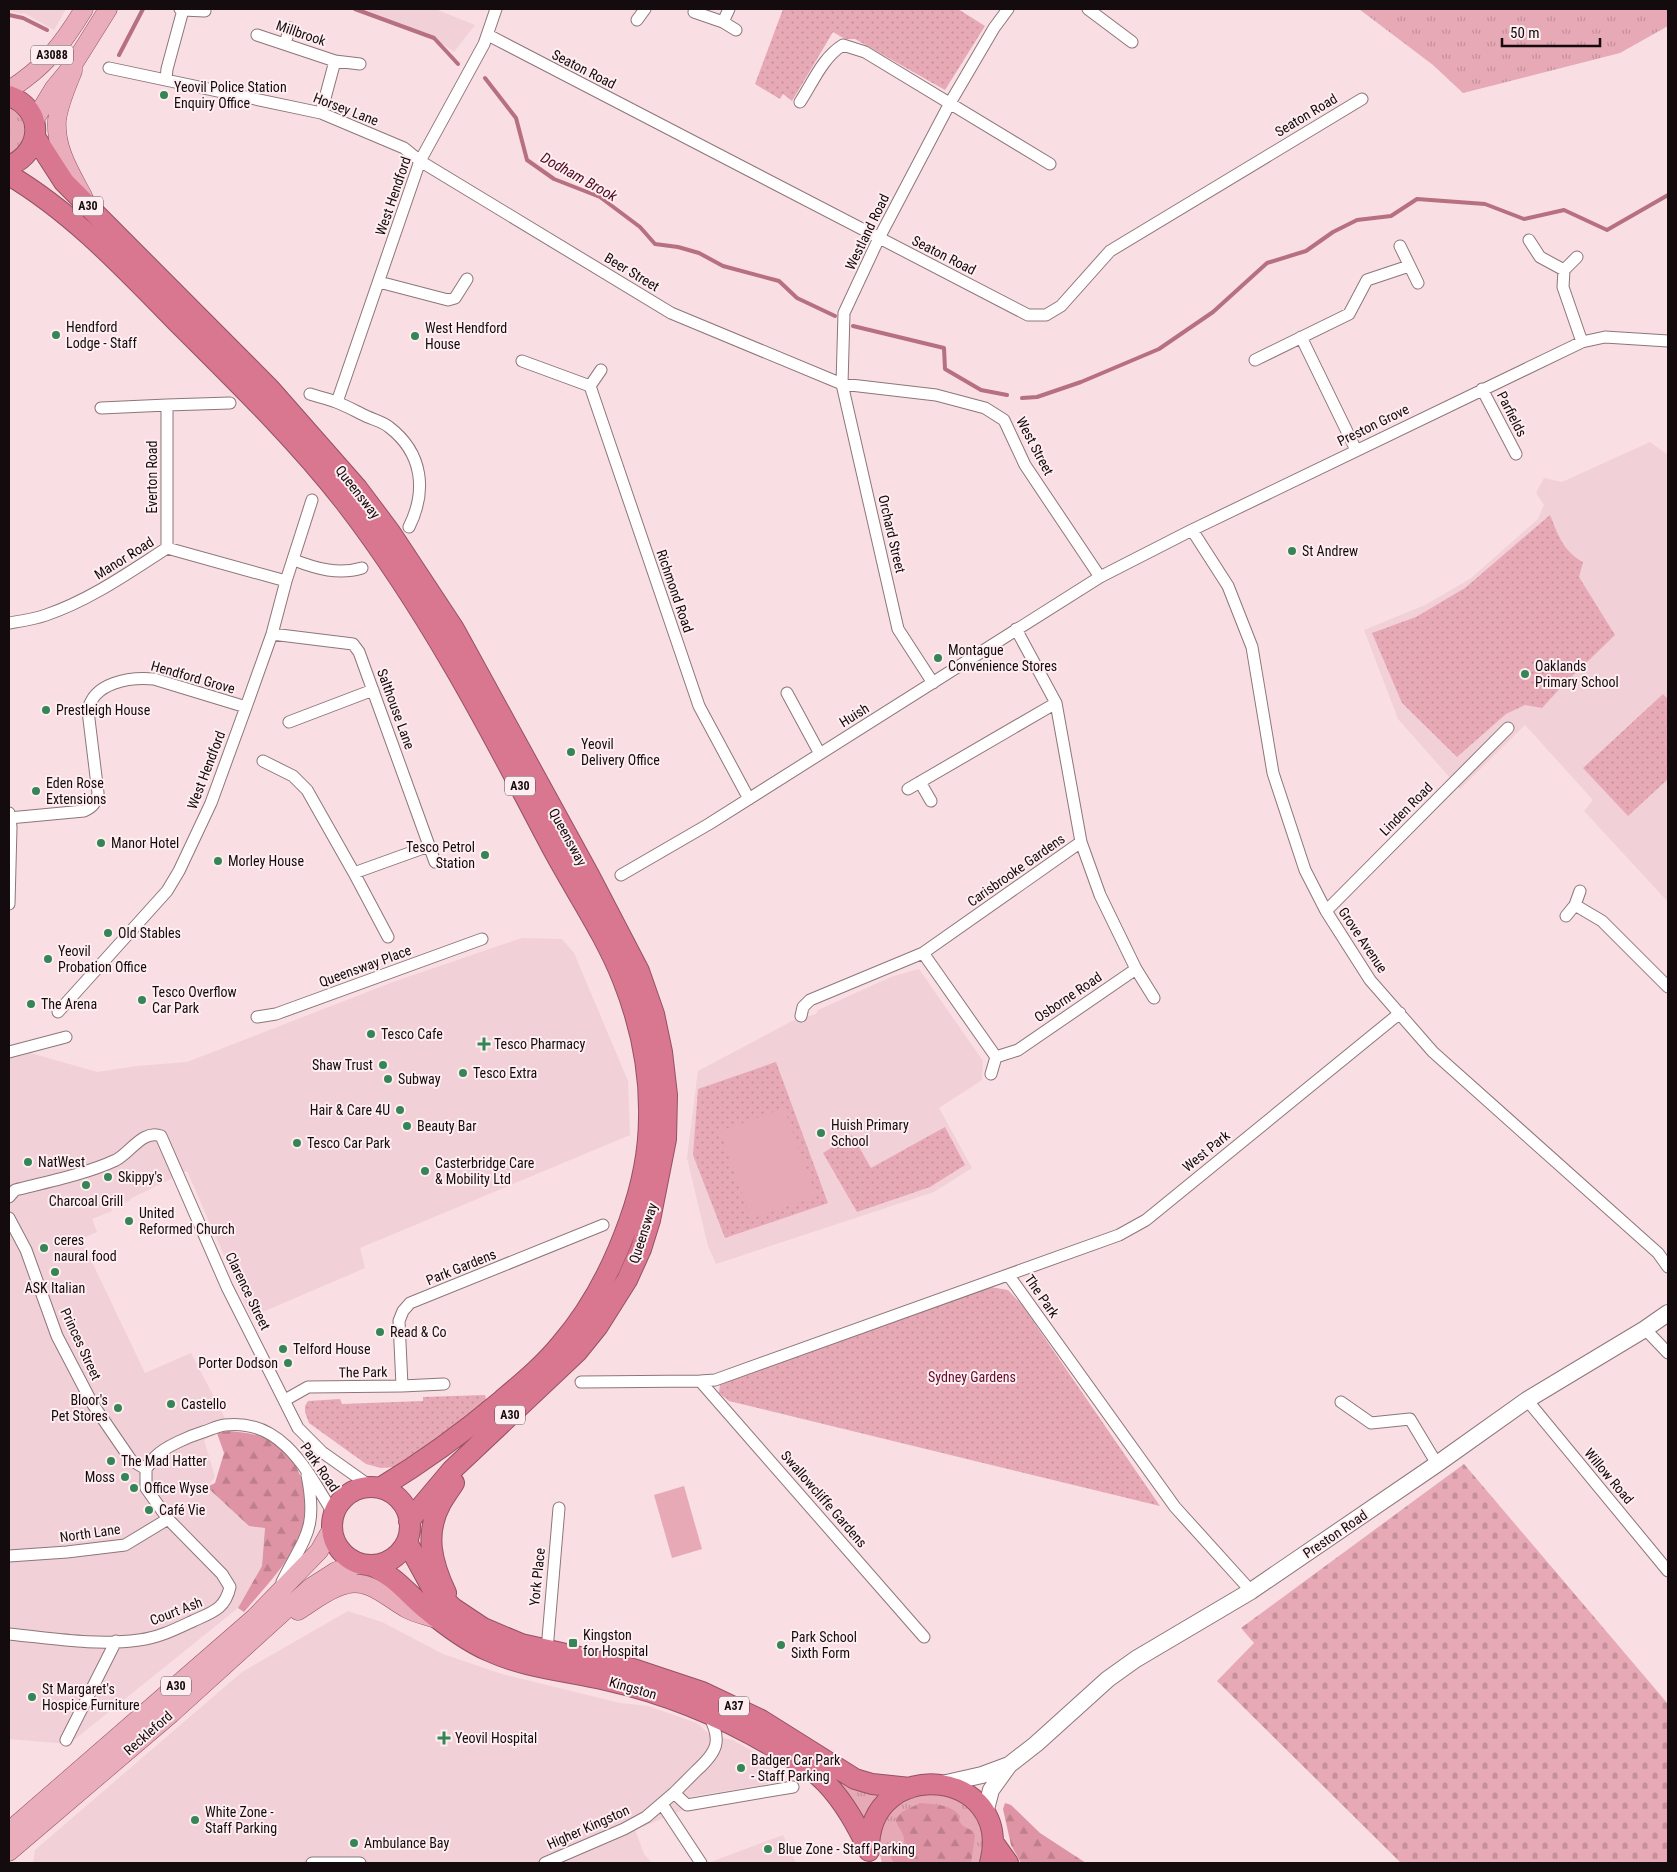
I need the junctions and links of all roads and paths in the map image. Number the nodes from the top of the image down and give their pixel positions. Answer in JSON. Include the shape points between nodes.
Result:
{"nodes":[{"id":1,"x":84,"y":9,"type":"edge"},
{"id":2,"x":108,"y":9,"type":"edge"},
{"id":3,"x":496,"y":9,"type":"edge"},
{"id":4,"x":645,"y":9,"type":"edge"},
{"id":5,"x":729,"y":9,"type":"edge"},
{"id":6,"x":1008,"y":9,"type":"edge"},
{"id":7,"x":1088,"y":9,"type":"edge"},
{"id":8,"x":182,"y":10,"type":"edge"},
{"id":9,"x":205,"y":11,"type":"dead end"},
{"id":10,"x":694,"y":12,"type":"dead end"},
{"id":11,"x":637,"y":20,"type":"dead end"},
{"id":12,"x":723,"y":22,"type":"junction"},
{"id":13,"x":290,"y":28,"type":"dead end"},
{"id":14,"x":736,"y":30,"type":"dead end"},
{"id":15,"x":257,"y":35,"type":"dead end"},
{"id":16,"x":488,"y":35,"type":"junction"},
{"id":17,"x":1132,"y":42,"type":"dead end"},
{"id":18,"x":285,"y":43,"type":"junction"},
{"id":19,"x":335,"y":61,"type":"junction"},
{"id":20,"x":360,"y":64,"type":"dead end"},
{"id":21,"x":73,"y":65,"type":"junction"},
{"id":22,"x":110,"y":68,"type":"dead end"},
{"id":23,"x":166,"y":79,"type":"junction"},
{"id":24,"x":9,"y":90,"type":"edge"},
{"id":25,"x":9,"y":96,"type":"edge"},
{"id":26,"x":1362,"y":99,"type":"dead end"},
{"id":27,"x":800,"y":102,"type":"dead end"},
{"id":28,"x":950,"y":103,"type":"junction"},
{"id":29,"x":321,"y":113,"type":"junction"},
{"id":30,"x":34,"y":129,"type":"junction"},
{"id":31,"x":420,"y":161,"type":"junction"},
{"id":32,"x":1050,"y":164,"type":"dead end"},
{"id":33,"x":9,"y":166,"type":"edge"},
{"id":34,"x":9,"y":175,"type":"edge"},
{"id":35,"x":89,"y":207,"type":"junction"},
{"id":36,"x":879,"y":238,"type":"junction"},
{"id":37,"x":1530,"y":240,"type":"dead end"},
{"id":38,"x":1400,"y":246,"type":"dead end"},
{"id":39,"x":1577,"y":257,"type":"dead end"},
{"id":40,"x":1409,"y":266,"type":"junction"},
{"id":41,"x":1564,"y":270,"type":"junction"},
{"id":42,"x":467,"y":279,"type":"dead end"},
{"id":43,"x":379,"y":282,"type":"junction"},
{"id":44,"x":1418,"y":283,"type":"dead end"},
{"id":45,"x":1301,"y":337,"type":"junction"},
{"id":46,"x":1668,"y":341,"type":"edge"},
{"id":47,"x":1582,"y":342,"type":"junction"},
{"id":48,"x":1255,"y":360,"type":"dead end"},
{"id":49,"x":522,"y":361,"type":"dead end"},
{"id":50,"x":601,"y":370,"type":"dead end"},
{"id":51,"x":842,"y":384,"type":"junction"},
{"id":52,"x":590,"y":386,"type":"junction"},
{"id":53,"x":1482,"y":389,"type":"junction"},
{"id":54,"x":310,"y":394,"type":"dead end"},
{"id":55,"x":337,"y":402,"type":"junction"},
{"id":56,"x":230,"y":403,"type":"dead end"},
{"id":57,"x":167,"y":405,"type":"junction"},
{"id":58,"x":101,"y":408,"type":"dead end"},
{"id":59,"x":1356,"y":450,"type":"junction"},
{"id":60,"x":1516,"y":454,"type":"dead end"},
{"id":61,"x":312,"y":500,"type":"dead end"},
{"id":62,"x":409,"y":527,"type":"dead end"},
{"id":63,"x":1192,"y":530,"type":"junction"},
{"id":64,"x":167,"y":548,"type":"junction"},
{"id":65,"x":294,"y":560,"type":"junction"},
{"id":66,"x":362,"y":568,"type":"dead end"},
{"id":67,"x":1100,"y":577,"type":"junction"},
{"id":68,"x":286,"y":581,"type":"junction"},
{"id":69,"x":9,"y":623,"type":"edge"},
{"id":70,"x":1016,"y":629,"type":"junction"},
{"id":71,"x":272,"y":634,"type":"junction"},
{"id":72,"x":933,"y":683,"type":"junction"},
{"id":73,"x":373,"y":690,"type":"junction"},
{"id":74,"x":787,"y":693,"type":"dead end"},
{"id":75,"x":1056,"y":703,"type":"junction"},
{"id":76,"x":246,"y":708,"type":"junction"},
{"id":77,"x":289,"y":722,"type":"dead end"},
{"id":78,"x":1508,"y":728,"type":"dead end"},
{"id":79,"x":820,"y":754,"type":"junction"},
{"id":80,"x":263,"y":761,"type":"dead end"},
{"id":81,"x":920,"y":782,"type":"junction"},
{"id":82,"x":908,"y":789,"type":"dead end"},
{"id":83,"x":749,"y":799,"type":"junction"},
{"id":84,"x":932,"y":801,"type":"dead end"},
{"id":85,"x":9,"y":815,"type":"edge"},
{"id":86,"x":1081,"y":842,"type":"junction"},
{"id":87,"x":429,"y":846,"type":"junction"},
{"id":88,"x":435,"y":862,"type":"dead end"},
{"id":89,"x":354,"y":873,"type":"junction"},
{"id":90,"x":620,"y":876,"type":"dead end"},
{"id":91,"x":1580,"y":890,"type":"dead end"},
{"id":92,"x":9,"y":904,"type":"edge"},
{"id":93,"x":1575,"y":905,"type":"junction"},
{"id":94,"x":1326,"y":911,"type":"junction"},
{"id":95,"x":1566,"y":916,"type":"dead end"},
{"id":96,"x":388,"y":937,"type":"dead end"},
{"id":97,"x":482,"y":939,"type":"dead end"},
{"id":98,"x":923,"y":953,"type":"junction"},
{"id":99,"x":1136,"y":969,"type":"junction"},
{"id":100,"x":1668,"y":987,"type":"edge"},
{"id":101,"x":1154,"y":998,"type":"dead end"},
{"id":102,"x":58,"y":1012,"type":"dead end"},
{"id":103,"x":1400,"y":1013,"type":"junction"},
{"id":104,"x":257,"y":1016,"type":"dead end"},
{"id":105,"x":801,"y":1016,"type":"dead end"},
{"id":106,"x":66,"y":1037,"type":"dead end"},
{"id":107,"x":9,"y":1052,"type":"edge"},
{"id":108,"x":996,"y":1057,"type":"junction"},
{"id":109,"x":991,"y":1074,"type":"dead end"},
{"id":110,"x":9,"y":1197,"type":"edge"},
{"id":111,"x":9,"y":1218,"type":"edge"},
{"id":112,"x":603,"y":1226,"type":"dead end"},
{"id":113,"x":1668,"y":1268,"type":"edge"},
{"id":114,"x":1009,"y":1276,"type":"junction"},
{"id":115,"x":1668,"y":1313,"type":"edge"},
{"id":116,"x":1645,"y":1329,"type":"junction"},
{"id":117,"x":1668,"y":1353,"type":"edge"},
{"id":118,"x":581,"y":1382,"type":"dead end"},
{"id":119,"x":700,"y":1382,"type":"junction"},
{"id":120,"x":444,"y":1384,"type":"dead end"},
{"id":121,"x":402,"y":1386,"type":"junction"},
{"id":122,"x":285,"y":1400,"type":"junction"},
{"id":123,"x":1527,"y":1400,"type":"junction"},
{"id":124,"x":1341,"y":1402,"type":"dead end"},
{"id":125,"x":476,"y":1447,"type":"junction"},
{"id":126,"x":1437,"y":1464,"type":"junction"},
{"id":127,"x":306,"y":1469,"type":"junction"},
{"id":128,"x":146,"y":1470,"type":"junction"},
{"id":129,"x":375,"y":1487,"type":"junction"},
{"id":130,"x":559,"y":1508,"type":"dead end"},
{"id":131,"x":168,"y":1519,"type":"junction"},
{"id":132,"x":410,"y":1521,"type":"junction"},
{"id":133,"x":332,"y":1522,"type":"junction"},
{"id":134,"x":406,"y":1542,"type":"junction"},
{"id":135,"x":9,"y":1556,"type":"edge"},
{"id":136,"x":365,"y":1564,"type":"junction"},
{"id":137,"x":1668,"y":1571,"type":"edge"},
{"id":138,"x":1251,"y":1591,"type":"junction"},
{"id":139,"x":274,"y":1599,"type":"junction"},
{"id":140,"x":447,"y":1615,"type":"junction"},
{"id":141,"x":9,"y":1634,"type":"edge"},
{"id":142,"x":924,"y":1637,"type":"dead end"},
{"id":143,"x":255,"y":1639,"type":"junction"},
{"id":144,"x":116,"y":1641,"type":"junction"},
{"id":145,"x":546,"y":1650,"type":"junction"},
{"id":146,"x":706,"y":1712,"type":"junction"},
{"id":147,"x":66,"y":1740,"type":"dead end"},
{"id":148,"x":1010,"y":1765,"type":"junction"},
{"id":149,"x":942,"y":1784,"type":"junction"},
{"id":150,"x":793,"y":1787,"type":"dead end"},
{"id":151,"x":910,"y":1788,"type":"junction"},
{"id":152,"x":674,"y":1794,"type":"junction"},
{"id":153,"x":662,"y":1804,"type":"junction"},
{"id":154,"x":985,"y":1813,"type":"junction"},
{"id":155,"x":9,"y":1831,"type":"edge"},
{"id":156,"x":993,"y":1842,"type":"junction"},
{"id":157,"x":9,"y":1852,"type":"edge"},
{"id":158,"x":870,"y":1856,"type":"edge"},
{"id":159,"x":312,"y":1863,"type":"edge"},
{"id":160,"x":360,"y":1863,"type":"edge"},
{"id":161,"x":545,"y":1863,"type":"edge"},
{"id":162,"x":701,"y":1863,"type":"edge"},
{"id":163,"x":990,"y":1863,"type":"edge"},
{"id":164,"x":1008,"y":1863,"type":"edge"}],
"edges":[{"from":1,"to":24,"type":"main road","number":"A3088","via":[[50,57]]},
{"from":2,"to":21,"type":"main road","number":"A3088"},
{"from":3,"to":16,"type":"street","name":"West Hendford"},
{"from":4,"to":11,"type":"street"},
{"from":5,"to":12,"type":"street"},
{"from":6,"to":28,"type":"street","name":"Westland Road"},
{"from":7,"to":17,"type":"street"},
{"from":8,"to":9,"type":"street"},
{"from":8,"to":23,"type":"street"},
{"from":10,"to":12,"type":"street"},
{"from":12,"to":14,"type":"street"},
{"from":13,"to":18,"type":"street"},
{"from":15,"to":18,"type":"street","name":"Millbrook"},
{"from":16,"to":31,"type":"street","name":"West Hendford"},
{"from":16,"to":36,"type":"street","name":"Seaton Road"},
{"from":18,"to":19,"type":"street","name":"Millbrook"},
{"from":19,"to":20,"type":"street","name":"Millbrook"},
{"from":19,"to":29,"type":"street","name":"Millbrook"},
{"from":21,"to":30,"type":"main road","number":"A3088","via":[[54,88]]},
{"from":21,"to":35,"type":"main road","via":[[58,119],[60,148]]},
{"from":22,"to":23,"type":"street","name":"Horsey Lane"},
{"from":23,"to":29,"type":"street","name":"Horsey Lane"},
{"from":25,"to":30,"type":"highway","name":"Queensway","via":[[25,106]]},
{"from":26,"to":36,"type":"street","name":"Seaton Road","via":[[1110,251],[1061,306],[1046,316],[1028,315]]},
{"from":27,"to":28,"type":"street","via":[[826,60],[844,45],[865,52]]},
{"from":28,"to":32,"type":"street"},
{"from":28,"to":36,"type":"street","name":"Westland Road"},
{"from":29,"to":31,"type":"street","name":"Horsey Lane","via":[[404,148]]},
{"from":30,"to":33,"type":"highway","via":[[32,147],[26,156]]},
{"from":30,"to":35,"type":"highway","name":"Queensway","number":"A30","via":[[64,182]]},
{"from":31,"to":43,"type":"street","name":"West Hendford"},
{"from":31,"to":51,"type":"street","name":"Beer Street","via":[[671,313]]},
{"from":34,"to":129,"type":"highway","name":"Queensway","number":"A30","via":[[72,218],[118,262],[262,408],[345,503],[410,594],[484,718],[602,937],[635,1014],[647,1083],[646,1157],[636,1201],[603,1284],[563,1342],[541,1366],[474,1423],[411,1469]]},
{"from":35,"to":125,"type":"highway","name":"Queensway","number":"A30","via":[[270,389],[357,488],[390,532],[459,637],[618,928],[639,971],[654,1014],[667,1095],[666,1139],[650,1220],[640,1249],[627,1280],[577,1352]]},
{"from":36,"to":51,"type":"street","name":"Westland Road","via":[[844,313]]},
{"from":37,"to":41,"type":"street","via":[[1540,257]]},
{"from":38,"to":40,"type":"street"},
{"from":39,"to":41,"type":"street"},
{"from":40,"to":44,"type":"street"},
{"from":40,"to":45,"type":"street","via":[[1367,280],[1349,314]]},
{"from":41,"to":47,"type":"street","via":[[1563,287]]},
{"from":42,"to":43,"type":"street","via":[[455,298],[448,300]]},
{"from":43,"to":55,"type":"street","name":"West Hendford"},
{"from":45,"to":48,"type":"street"},
{"from":45,"to":59,"type":"street"},
{"from":46,"to":47,"type":"street","name":"Preston Grove","via":[[1605,337]]},
{"from":47,"to":53,"type":"street","name":"Preston Grove"},
{"from":49,"to":52,"type":"street"},
{"from":50,"to":52,"type":"street"},
{"from":51,"to":67,"type":"street","name":"West Street","via":[[936,395],[985,408],[1004,420],[1025,465]]},
{"from":51,"to":72,"type":"street","name":"Orchard Street","via":[[898,629]]},
{"from":52,"to":83,"type":"street","name":"Richmond Road","via":[[698,706]]},
{"from":53,"to":59,"type":"street","name":"Preston Grove"},
{"from":53,"to":60,"type":"street","name":"Parfields"},
{"from":54,"to":55,"type":"street"},
{"from":55,"to":62,"type":"street","via":[[388,426],[414,457],[420,477],[420,497]]},
{"from":56,"to":57,"type":"street"},
{"from":57,"to":58,"type":"street"},
{"from":57,"to":64,"type":"street","name":"Everton Road"},
{"from":59,"to":63,"type":"street","name":"Preston Grove"},
{"from":61,"to":65,"type":"street","name":"West Hendford"},
{"from":63,"to":67,"type":"street","name":"Preston Grove"},
{"from":63,"to":94,"type":"street","name":"Grove Avenue","via":[[1228,586],[1252,647],[1273,772],[1305,870]]},
{"from":64,"to":68,"type":"street","name":"Manor Road"},
{"from":64,"to":69,"type":"street","name":"Manor Road","via":[[73,605],[44,616]]},
{"from":65,"to":66,"type":"street","via":[[321,569],[350,571]]},
{"from":65,"to":68,"type":"street","name":"West Hendford"},
{"from":67,"to":70,"type":"street","name":"Huish"},
{"from":68,"to":71,"type":"street","name":"West Hendford"},
{"from":70,"to":72,"type":"street","name":"Huish"},
{"from":70,"to":75,"type":"street","name":"Carisbrooke Gardens"},
{"from":71,"to":73,"type":"street","name":"Salthouse Lane","via":[[353,644]]},
{"from":71,"to":76,"type":"street","name":"West Hendford"},
{"from":72,"to":79,"type":"street","name":"Huish"},
{"from":73,"to":77,"type":"street"},
{"from":73,"to":87,"type":"street","name":"Salthouse Lane"},
{"from":74,"to":79,"type":"street"},
{"from":75,"to":81,"type":"street"},
{"from":75,"to":86,"type":"street","name":"Carisbrooke Gardens"},
{"from":76,"to":85,"type":"street","name":"Hendford Grove","via":[[154,679],[123,680],[107,687],[97,693],[88,711],[98,794],[92,807],[84,811]]},
{"from":76,"to":102,"type":"street","name":"West Hendford","via":[[182,874]]},
{"from":78,"to":94,"type":"street","name":"Linden Road"},
{"from":79,"to":83,"type":"street","name":"Huish"},
{"from":80,"to":89,"type":"street","via":[[293,776],[307,790]]},
{"from":81,"to":82,"type":"street"},
{"from":81,"to":84,"type":"street"},
{"from":83,"to":90,"type":"street","name":"Huish"},
{"from":85,"to":92,"type":"street"},
{"from":86,"to":98,"type":"street","name":"Carisbrooke Gardens"},
{"from":86,"to":99,"type":"street","via":[[1100,895]]},
{"from":87,"to":88,"type":"street","name":"Salthouse Lane"},
{"from":87,"to":89,"type":"street"},
{"from":89,"to":96,"type":"street"},
{"from":91,"to":93,"type":"street"},
{"from":93,"to":95,"type":"street"},
{"from":93,"to":100,"type":"street","via":[[1602,921]]},
{"from":94,"to":103,"type":"street","name":"Grove Avenue","via":[[1370,980]]},
{"from":97,"to":104,"type":"street","name":"Queensway Place","via":[[276,1014]]},
{"from":98,"to":105,"type":"street","name":"Carisbrooke Gardens","via":[[810,1000],[803,1007]]},
{"from":98,"to":108,"type":"street"},
{"from":99,"to":101,"type":"street"},
{"from":99,"to":108,"type":"street","name":"Osborne Road","via":[[1018,1050]]},
{"from":103,"to":113,"type":"street","name":"Grove Avenue","via":[[1433,1052],[1658,1253]]},
{"from":103,"to":114,"type":"street","name":"West Park","via":[[1146,1220],[1119,1235]]},
{"from":106,"to":107,"type":"street"},
{"from":108,"to":109,"type":"street"},
{"from":110,"to":122,"type":"street","name":"Clarence Street","via":[[15,1190],[78,1174],[115,1160],[147,1136],[161,1136],[227,1286]]},
{"from":111,"to":128,"type":"street","name":"Princes Street","via":[[26,1250],[58,1336],[92,1403],[131,1460]]},
{"from":112,"to":121,"type":"street","name":"Park Gardens","via":[[410,1303],[400,1321]]},
{"from":114,"to":119,"type":"street","name":"The Park","via":[[715,1380]]},
{"from":114,"to":138,"type":"street","name":"The Park","via":[[1175,1507]]},
{"from":115,"to":116,"type":"street","name":"Preston Road"},
{"from":116,"to":117,"type":"street"},
{"from":116,"to":123,"type":"street","name":"Preston Road"},
{"from":118,"to":119,"type":"street","name":"The Park"},
{"from":119,"to":142,"type":"street","name":"Swallowcliffe Gardens"},
{"from":120,"to":121,"type":"street","name":"The Park"},
{"from":121,"to":122,"type":"street","name":"The Park","via":[[308,1387]]},
{"from":122,"to":129,"type":"street","name":"Clarence Street","via":[[298,1428],[310,1441]]},
{"from":123,"to":126,"type":"street","name":"Preston Road"},
{"from":123,"to":137,"type":"street","name":"Willow Road"},
{"from":124,"to":126,"type":"street","via":[[1371,1423],[1410,1419]]},
{"from":125,"to":132,"type":"highway","name":"Queensway","number":"A30","via":[[437,1486]]},
{"from":125,"to":140,"type":"highway","via":[[441,1502],[431,1530],[434,1563]]},
{"from":126,"to":138,"type":"street","name":"Preston Road"},
{"from":127,"to":128,"type":"street","name":"Park Road","via":[[281,1440],[242,1424],[223,1426],[188,1437],[156,1456]]},
{"from":127,"to":133,"type":"street","name":"Park Road"},
{"from":127,"to":139,"type":"street","name":"Reckleford","via":[[312,1505],[309,1529]]},
{"from":128,"to":131,"type":"street","name":"Court Ash","via":[[146,1488]]},
{"from":129,"to":132,"type":"highway","via":[[398,1497]]},
{"from":129,"to":133,"type":"highway","via":[[347,1494],[339,1503]]},
{"from":130,"to":145,"type":"street","name":"York Place"},
{"from":131,"to":135,"type":"street","name":"North Lane","via":[[125,1545]]},
{"from":131,"to":144,"type":"street","name":"Court Ash","via":[[222,1574],[230,1587],[227,1600],[214,1612],[171,1631],[140,1640]]},
{"from":132,"to":134,"type":"highway"},
{"from":133,"to":136,"type":"highway","via":[[338,1548],[351,1560]]},
{"from":133,"to":139,"type":"main road","name":"Reckleford","number":"A30","via":[[319,1551]]},
{"from":134,"to":136,"type":"highway","via":[[396,1556],[380,1564]]},
{"from":134,"to":140,"type":"highway","name":"Kingston","number":"A37"},
{"from":136,"to":140,"type":"highway","name":"Kingston","number":"A37","via":[[394,1578],[426,1609]]},
{"from":136,"to":143,"type":"main road","name":"Reckleford","number":"A30","via":[[326,1576]]},
{"from":138,"to":148,"type":"street","name":"Preston Road","via":[[1108,1679]]},
{"from":139,"to":155,"type":"main road","name":"Reckleford","number":"A30"},
{"from":140,"to":143,"type":"main road","via":[[409,1610],[373,1588],[353,1583],[330,1591]]},
{"from":140,"to":145,"type":"highway","name":"Kingston","number":"A37","via":[[467,1618],[496,1635]]},
{"from":140,"to":146,"type":"highway","name":"Kingston","number":"A37","via":[[489,1651],[516,1661],[628,1686]]},
{"from":141,"to":144,"type":"street","name":"Court Ash"},
{"from":143,"to":157,"type":"main road","name":"Reckleford","number":"A30"},
{"from":144,"to":147,"type":"street"},
{"from":145,"to":151,"type":"highway","name":"Kingston","number":"A37","via":[[624,1666],[685,1685],[746,1712],[855,1779]]},
{"from":146,"to":152,"type":"street","name":"Higher Kingston","via":[[716,1734],[716,1746],[705,1764]]},
{"from":146,"to":158,"type":"highway","name":"Kingston","number":"A37","via":[[767,1743],[825,1781],[847,1808]]},
{"from":148,"to":149,"type":"street","name":"Preston Road"},
{"from":148,"to":154,"type":"street","name":"Preston Road","via":[[991,1790]]},
{"from":149,"to":151,"type":"highway","number":"A37"},
{"from":149,"to":154,"type":"highway","number":"A37","via":[[967,1794]]},
{"from":150,"to":152,"type":"street","via":[[778,1784],[687,1805]]},
{"from":151,"to":158,"type":"highway","number":"A37","via":[[891,1798],[878,1813],[871,1830]]},
{"from":152,"to":153,"type":"street","name":"Higher Kingston"},
{"from":153,"to":161,"type":"street","name":"Higher Kingston","via":[[624,1829]]},
{"from":153,"to":162,"type":"street"},
{"from":154,"to":156,"type":"highway","number":"A37"},
{"from":156,"to":163,"type":"highway","number":"A37"},
{"from":156,"to":164,"type":"highway","number":"A37"},
{"from":159,"to":160,"type":"street"}]}
